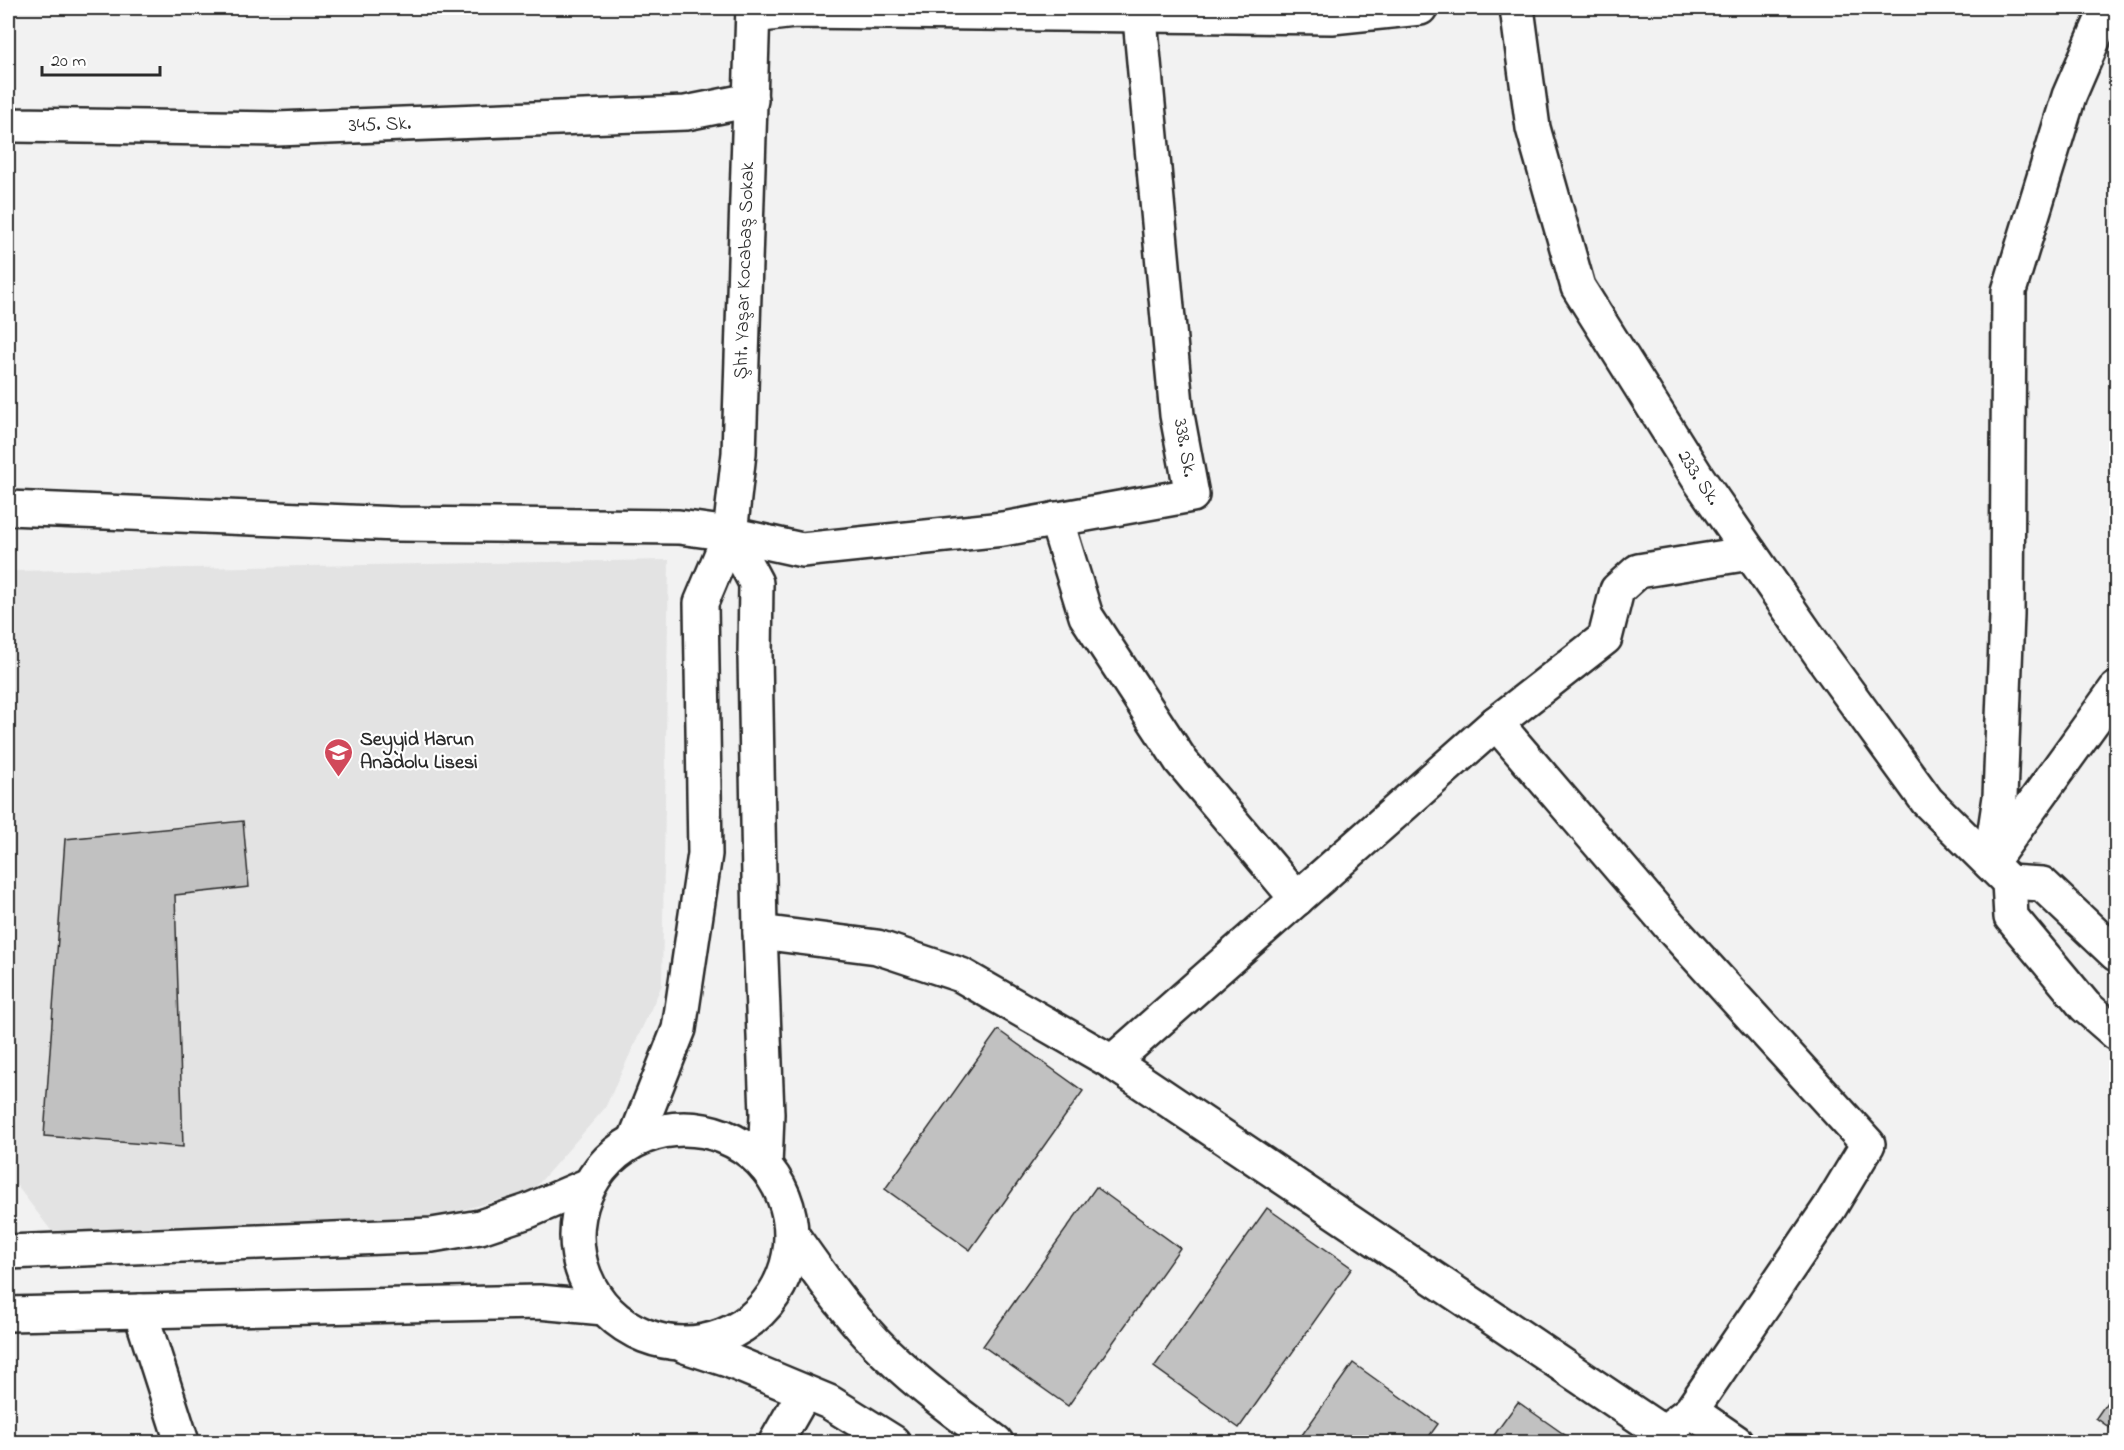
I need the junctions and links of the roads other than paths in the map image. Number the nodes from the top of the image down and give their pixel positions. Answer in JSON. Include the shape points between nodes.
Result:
{"nodes":[{"id":1,"x":1420,"y":8,"type":"edge"},
{"id":2,"x":1517,"y":8,"type":"edge"},
{"id":3,"x":2107,"y":8,"type":"edge"},
{"id":4,"x":1139,"y":11,"type":"edge"},
{"id":5,"x":753,"y":12,"type":"edge"},
{"id":6,"x":751,"y":100,"type":"junction"},
{"id":7,"x":8,"y":123,"type":"edge"},
{"id":8,"x":8,"y":508,"type":"edge"},
{"id":9,"x":1056,"y":519,"type":"junction"},
{"id":10,"x":730,"y":534,"type":"junction"},
{"id":11,"x":1750,"y":553,"type":"junction"},
{"id":12,"x":2116,"y":689,"type":"edge"},
{"id":13,"x":1496,"y":723,"type":"junction"},
{"id":14,"x":2000,"y":872,"type":"junction"},
{"id":15,"x":1297,"y":899,"type":"junction"},
{"id":16,"x":760,"y":932,"type":"junction"},
{"id":17,"x":2116,"y":954,"type":"edge"},
{"id":18,"x":2116,"y":1034,"type":"edge"},
{"id":19,"x":1112,"y":1062,"type":"junction"},
{"id":20,"x":635,"y":1140,"type":"junction"},
{"id":21,"x":765,"y":1166,"type":"junction"},
{"id":22,"x":589,"y":1185,"type":"junction"},
{"id":23,"x":792,"y":1235,"type":"junction"},
{"id":24,"x":8,"y":1252,"type":"edge"},
{"id":25,"x":604,"y":1308,"type":"junction"},
{"id":26,"x":140,"y":1311,"type":"junction"},
{"id":27,"x":8,"y":1314,"type":"edge"},
{"id":28,"x":680,"y":1344,"type":"junction"},
{"id":29,"x":804,"y":1393,"type":"junction"},
{"id":30,"x":1691,"y":1411,"type":"junction"},
{"id":31,"x":1660,"y":1437,"type":"edge"},
{"id":32,"x":182,"y":1443,"type":"edge"},
{"id":33,"x":776,"y":1443,"type":"edge"},
{"id":34,"x":893,"y":1443,"type":"edge"},
{"id":35,"x":996,"y":1443,"type":"edge"},
{"id":36,"x":1736,"y":1443,"type":"edge"}],
"edges":[{"from":1,"to":4,"type":"street","via":[[1332,17]]},
{"from":2,"to":11,"type":"street","name":"233. Sk.","via":[[1533,128],[1578,286],[1698,478]]},
{"from":3,"to":14,"type":"street","via":[[2069,96],[2009,291],[2007,614]]},
{"from":4,"to":5,"type":"street"},
{"from":4,"to":9,"type":"street","name":"338. Sk.","via":[[1177,415],[1192,495]]},
{"from":5,"to":6,"type":"street","name":"Şht. Yaşar Kocabaş Sokak"},
{"from":6,"to":7,"type":"street","name":"345. Sk.","via":[[686,113],[277,129]]},
{"from":6,"to":10,"type":"street","name":"Şht. Yaşar Kocabaş Sokak","via":[[739,453]]},
{"from":8,"to":10,"type":"street","name":"338. Sk.","via":[[397,524],[679,527]]},
{"from":9,"to":10,"type":"street","name":"338. Sk.","via":[[1003,529],[802,550]]},
{"from":9,"to":15,"type":"street","via":[[1086,616],[1181,761]]},
{"from":10,"to":16,"type":"street","via":[[756,583]]},
{"from":10,"to":20,"type":"street","name":"Şht. Yaşar Kocabaş Sokak","via":[[701,603],[705,854],[679,1029]]},
{"from":11,"to":13,"type":"street","via":[[1638,571],[1617,590],[1605,638]]},
{"from":11,"to":14,"type":"street","name":"233. Sk.","via":[[1927,801]]},
{"from":12,"to":14,"type":"street"},
{"from":13,"to":15,"type":"street"},
{"from":13,"to":30,"type":"street","via":[[1675,932],[1868,1144],[1830,1207]]},
{"from":14,"to":17,"type":"street","via":[[2042,884]]},
{"from":14,"to":18,"type":"street","via":[[2011,918],[2085,1006]]},
{"from":15,"to":19,"type":"street"},
{"from":16,"to":19,"type":"street","via":[[877,947],[961,975]]},
{"from":16,"to":21,"type":"street","via":[[767,1114]]},
{"from":19,"to":31,"type":"street"},
{"from":20,"to":21,"type":"street","via":[[666,1131],[699,1130],[740,1144]]},
{"from":20,"to":22,"type":"street","via":[[617,1152]]},
{"from":21,"to":23,"type":"street","via":[[783,1192]]},
{"from":22,"to":24,"type":"street","via":[[480,1227],[432,1235]]},
{"from":22,"to":25,"type":"street","via":[[577,1227],[577,1249],[591,1290]]},
{"from":23,"to":28,"type":"street","via":[[783,1278],[759,1314],[743,1328],[723,1337]]},
{"from":23,"to":35,"type":"street","via":[[843,1306],[885,1352]]},
{"from":25,"to":26,"type":"street","via":[[539,1302]]},
{"from":25,"to":28,"type":"street","via":[[638,1334]]},
{"from":26,"to":27,"type":"street"},
{"from":26,"to":32,"type":"street"},
{"from":28,"to":29,"type":"street"},
{"from":29,"to":33,"type":"street"},
{"from":29,"to":34,"type":"street","via":[[829,1402]]},
{"from":30,"to":31,"type":"street"},
{"from":30,"to":36,"type":"street"}]}
